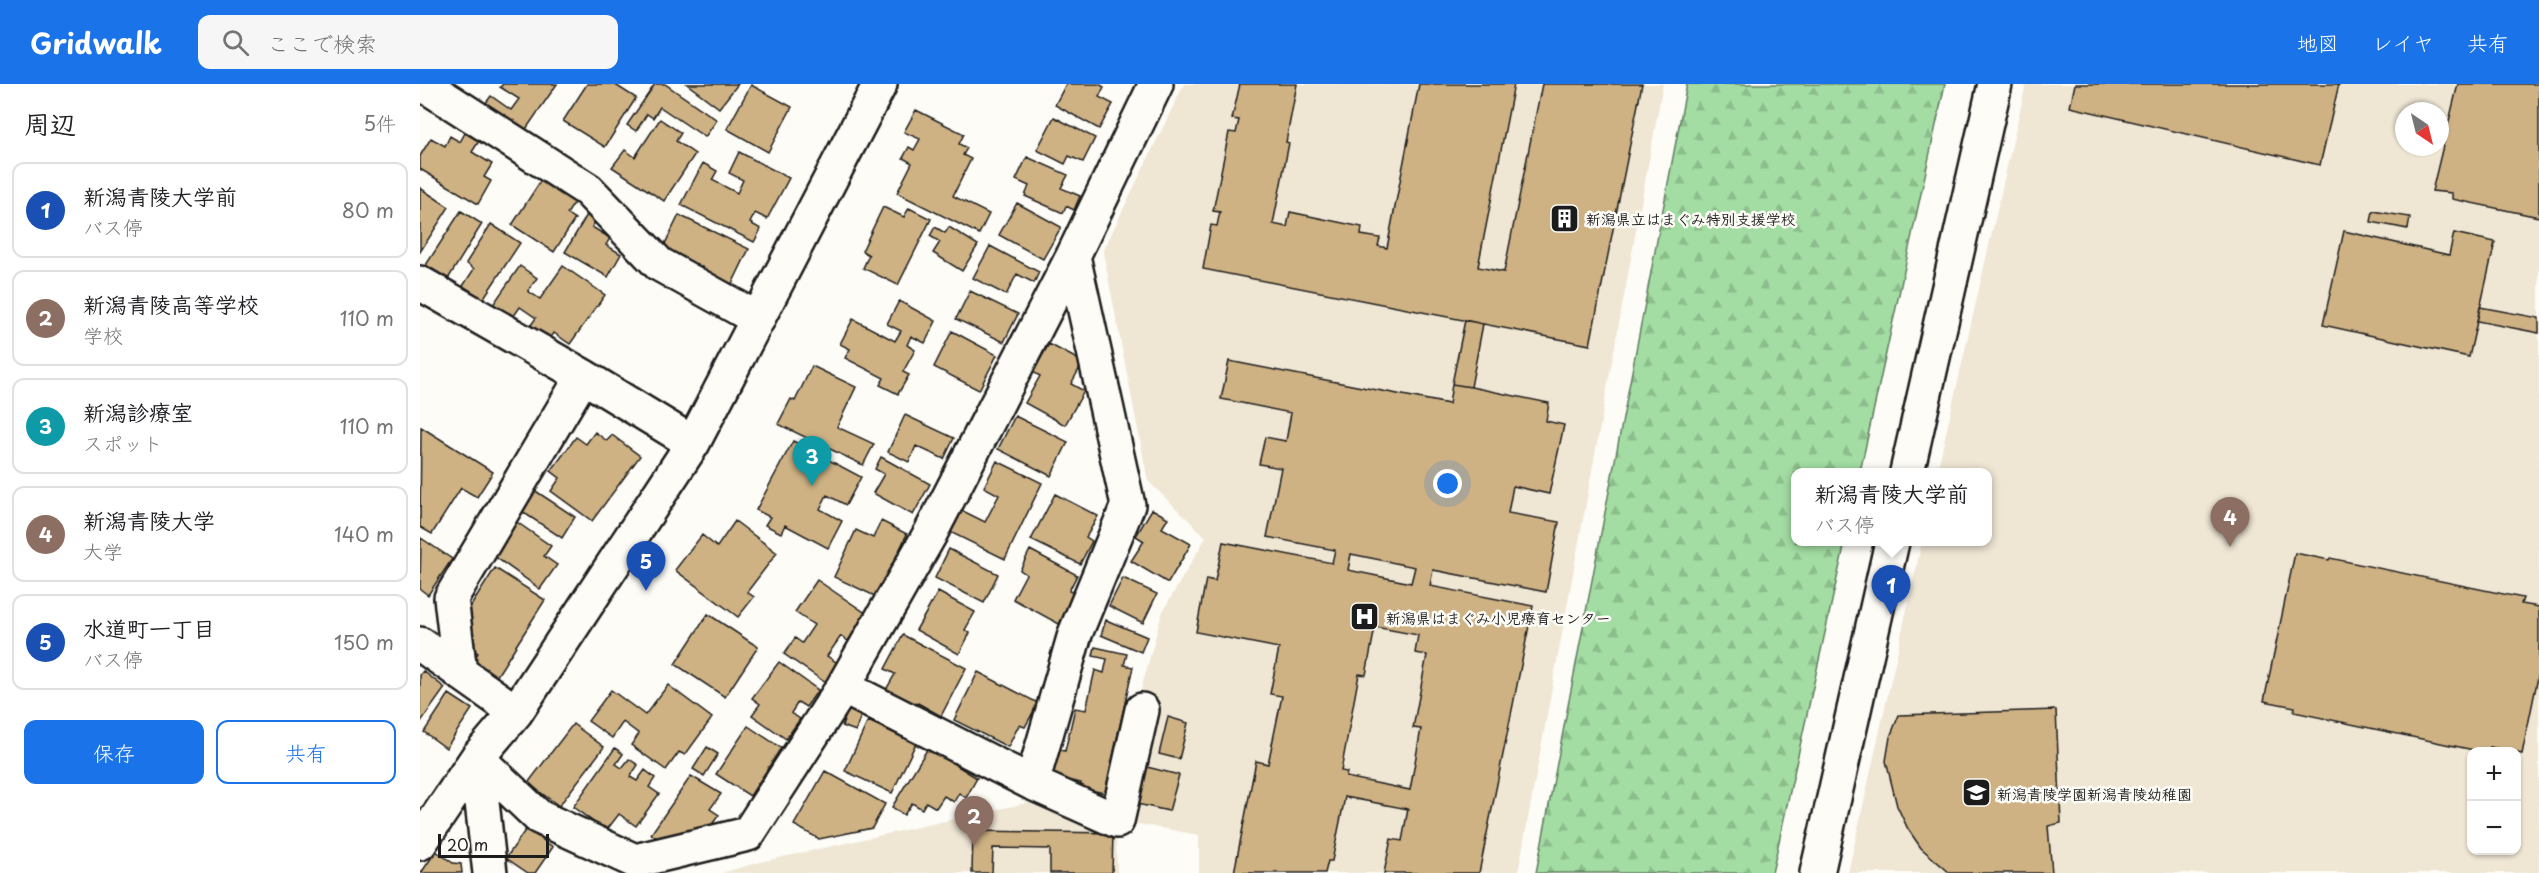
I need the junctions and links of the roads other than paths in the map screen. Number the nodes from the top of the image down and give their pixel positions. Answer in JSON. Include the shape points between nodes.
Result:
{"nodes":[{"id":1,"x":423,"y":84,"type":"edge"},
{"id":2,"x":880,"y":84,"type":"edge"},
{"id":3,"x":1156,"y":84,"type":"edge"},
{"id":4,"x":1995,"y":84,"type":"edge"},
{"id":5,"x":1073,"y":256,"type":"junction"},
{"id":6,"x":420,"y":283,"type":"edge"},
{"id":7,"x":758,"y":319,"type":"junction"},
{"id":8,"x":583,"y":376,"type":"junction"},
{"id":9,"x":693,"y":443,"type":"junction"},
{"id":10,"x":1908,"y":468,"type":"edge"},
{"id":11,"x":1891,"y":546,"type":"edge"},
{"id":12,"x":420,"y":644,"type":"edge"},
{"id":13,"x":460,"y":673,"type":"junction"},
{"id":14,"x":843,"y":687,"type":"junction"},
{"id":15,"x":1142,"y":710,"type":"dead end"},
{"id":16,"x":516,"y":712,"type":"junction"},
{"id":17,"x":477,"y":758,"type":"junction"},
{"id":18,"x":1032,"y":783,"type":"junction"},
{"id":19,"x":423,"y":831,"type":"edge"},
{"id":20,"x":490,"y":873,"type":"edge"},
{"id":21,"x":1816,"y":873,"type":"edge"}],
"edges":[{"from":1,"to":7,"type":"street","via":[[588,190],[659,264]]},
{"from":2,"to":7,"type":"street"},
{"from":3,"to":5,"type":"street"},
{"from":4,"to":10,"type":"street"},
{"from":5,"to":14,"type":"street","via":[[930,534]]},
{"from":5,"to":18,"type":"street","via":[[1128,505],[1075,634]]},
{"from":6,"to":8,"type":"street"},
{"from":7,"to":9,"type":"street"},
{"from":8,"to":9,"type":"street"},
{"from":8,"to":13,"type":"street","via":[[451,598]]},
{"from":9,"to":16,"type":"street"},
{"from":11,"to":21,"type":"street"},
{"from":12,"to":13,"type":"street"},
{"from":13,"to":16,"type":"street"},
{"from":14,"to":17,"type":"street","via":[[748,834],[635,861],[539,817]]},
{"from":14,"to":18,"type":"street"},
{"from":15,"to":18,"type":"street","via":[[1117,821]]},
{"from":16,"to":17,"type":"street"},
{"from":17,"to":19,"type":"street"},
{"from":17,"to":20,"type":"street"}]}
